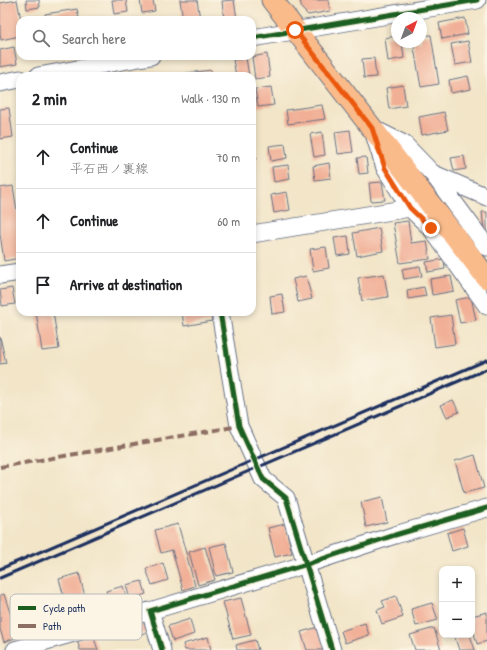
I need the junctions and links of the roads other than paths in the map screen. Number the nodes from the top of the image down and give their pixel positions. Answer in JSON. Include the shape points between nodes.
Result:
{"nodes":[{"id":1,"x":272,"y":0,"type":"edge"},
{"id":2,"x":477,"y":0,"type":"edge"},
{"id":3,"x":399,"y":7,"type":"edge"},
{"id":4,"x":295,"y":30,"type":"junction"},
{"id":5,"x":256,"y":37,"type":"edge"},
{"id":6,"x":128,"y":60,"type":"edge"},
{"id":7,"x":61,"y":72,"type":"edge"},
{"id":8,"x":16,"y":80,"type":"edge"},
{"id":9,"x":0,"y":83,"type":"edge"},
{"id":10,"x":372,"y":128,"type":"junction"},
{"id":11,"x":433,"y":174,"type":"junction"},
{"id":12,"x":486,"y":195,"type":"edge"},
{"id":13,"x":410,"y":208,"type":"junction"},
{"id":14,"x":256,"y":233,"type":"edge"},
{"id":15,"x":487,"y":247,"type":"edge"},
{"id":16,"x":16,"y":273,"type":"edge"},
{"id":17,"x":0,"y":275,"type":"edge"},
{"id":18,"x":487,"y":278,"type":"edge"},
{"id":19,"x":487,"y":306,"type":"edge"},
{"id":20,"x":221,"y":316,"type":"edge"},
{"id":21,"x":487,"y":508,"type":"edge"},
{"id":22,"x":307,"y":564,"type":"junction"},
{"id":23,"x":150,"y":610,"type":"junction"},
{"id":24,"x":142,"y":612,"type":"edge"},
{"id":25,"x":49,"y":640,"type":"edge"},
{"id":26,"x":15,"y":650,"type":"edge"},
{"id":27,"x":162,"y":650,"type":"edge"},
{"id":28,"x":332,"y":650,"type":"edge"}],
"edges":[{"from":1,"to":4,"type":"main road"},
{"from":2,"to":3,"type":"street"},
{"from":3,"to":4,"type":"street"},
{"from":4,"to":5,"type":"street"},
{"from":4,"to":10,"type":"main road"},
{"from":6,"to":7,"type":"street"},
{"from":8,"to":9,"type":"street"},
{"from":10,"to":11,"type":"street","via":[[404,144]]},
{"from":10,"to":13,"type":"street","via":[[385,168]]},
{"from":10,"to":18,"type":"main road"},
{"from":11,"to":12,"type":"street"},
{"from":11,"to":15,"type":"street"},
{"from":13,"to":14,"type":"street"},
{"from":13,"to":19,"type":"street","via":[[431,228]]},
{"from":16,"to":17,"type":"street"},
{"from":20,"to":22,"type":"street","via":[[239,426],[263,479],[286,498]]},
{"from":21,"to":22,"type":"street"},
{"from":22,"to":23,"type":"street"},
{"from":22,"to":28,"type":"street"},
{"from":23,"to":24,"type":"street"},
{"from":23,"to":27,"type":"street"},
{"from":25,"to":26,"type":"street"}]}
